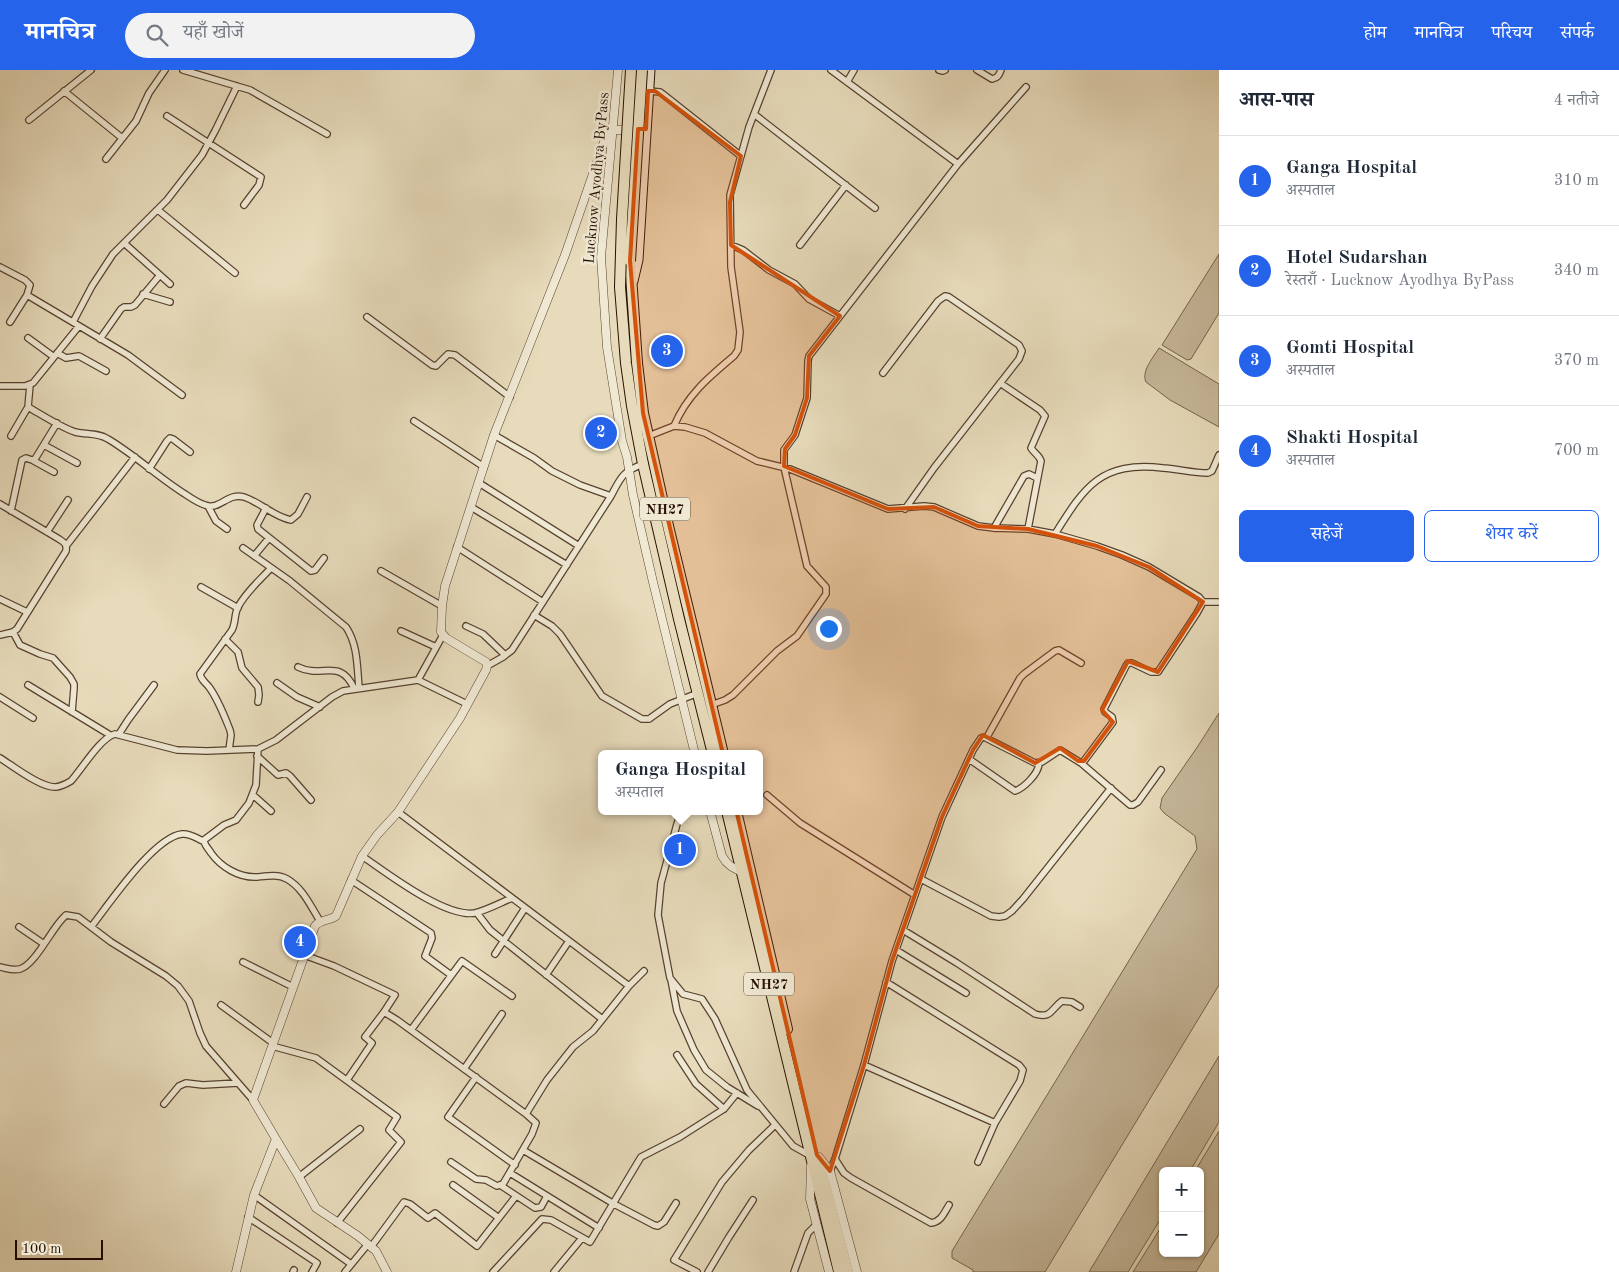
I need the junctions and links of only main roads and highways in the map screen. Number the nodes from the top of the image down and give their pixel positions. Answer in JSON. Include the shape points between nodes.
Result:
{"nodes":[{"id":1,"x":631,"y":70,"type":"edge"},
{"id":2,"x":642,"y":70,"type":"edge"},
{"id":3,"x":650,"y":70,"type":"edge"},
{"id":4,"x":631,"y":290,"type":"junction"},
{"id":5,"x":712,"y":750,"type":"edge"},
{"id":6,"x":722,"y":750,"type":"edge"},
{"id":7,"x":728,"y":815,"type":"edge"},
{"id":8,"x":737,"y":815,"type":"edge"},
{"id":9,"x":814,"y":1156,"type":"junction"},
{"id":10,"x":839,"y":1272,"type":"edge"},
{"id":11,"x":848,"y":1272,"type":"edge"}],
"edges":[{"from":1,"to":5,"type":"highway","number":"NH27","bridge":true,"via":[[620,262],[626,363],[642,464]]},
{"from":2,"to":4,"type":"highway","number":"NH27","bridge":true},
{"from":3,"to":4,"type":"main road","via":[[638,260]]},
{"from":4,"to":6,"type":"highway","number":"NH27","via":[[648,436]]},
{"from":7,"to":9,"type":"highway","number":"NH27"},
{"from":8,"to":9,"type":"highway","number":"NH27"},
{"from":9,"to":10,"type":"highway","number":"NH27"},
{"from":9,"to":11,"type":"highway","number":"NH27"}]}
